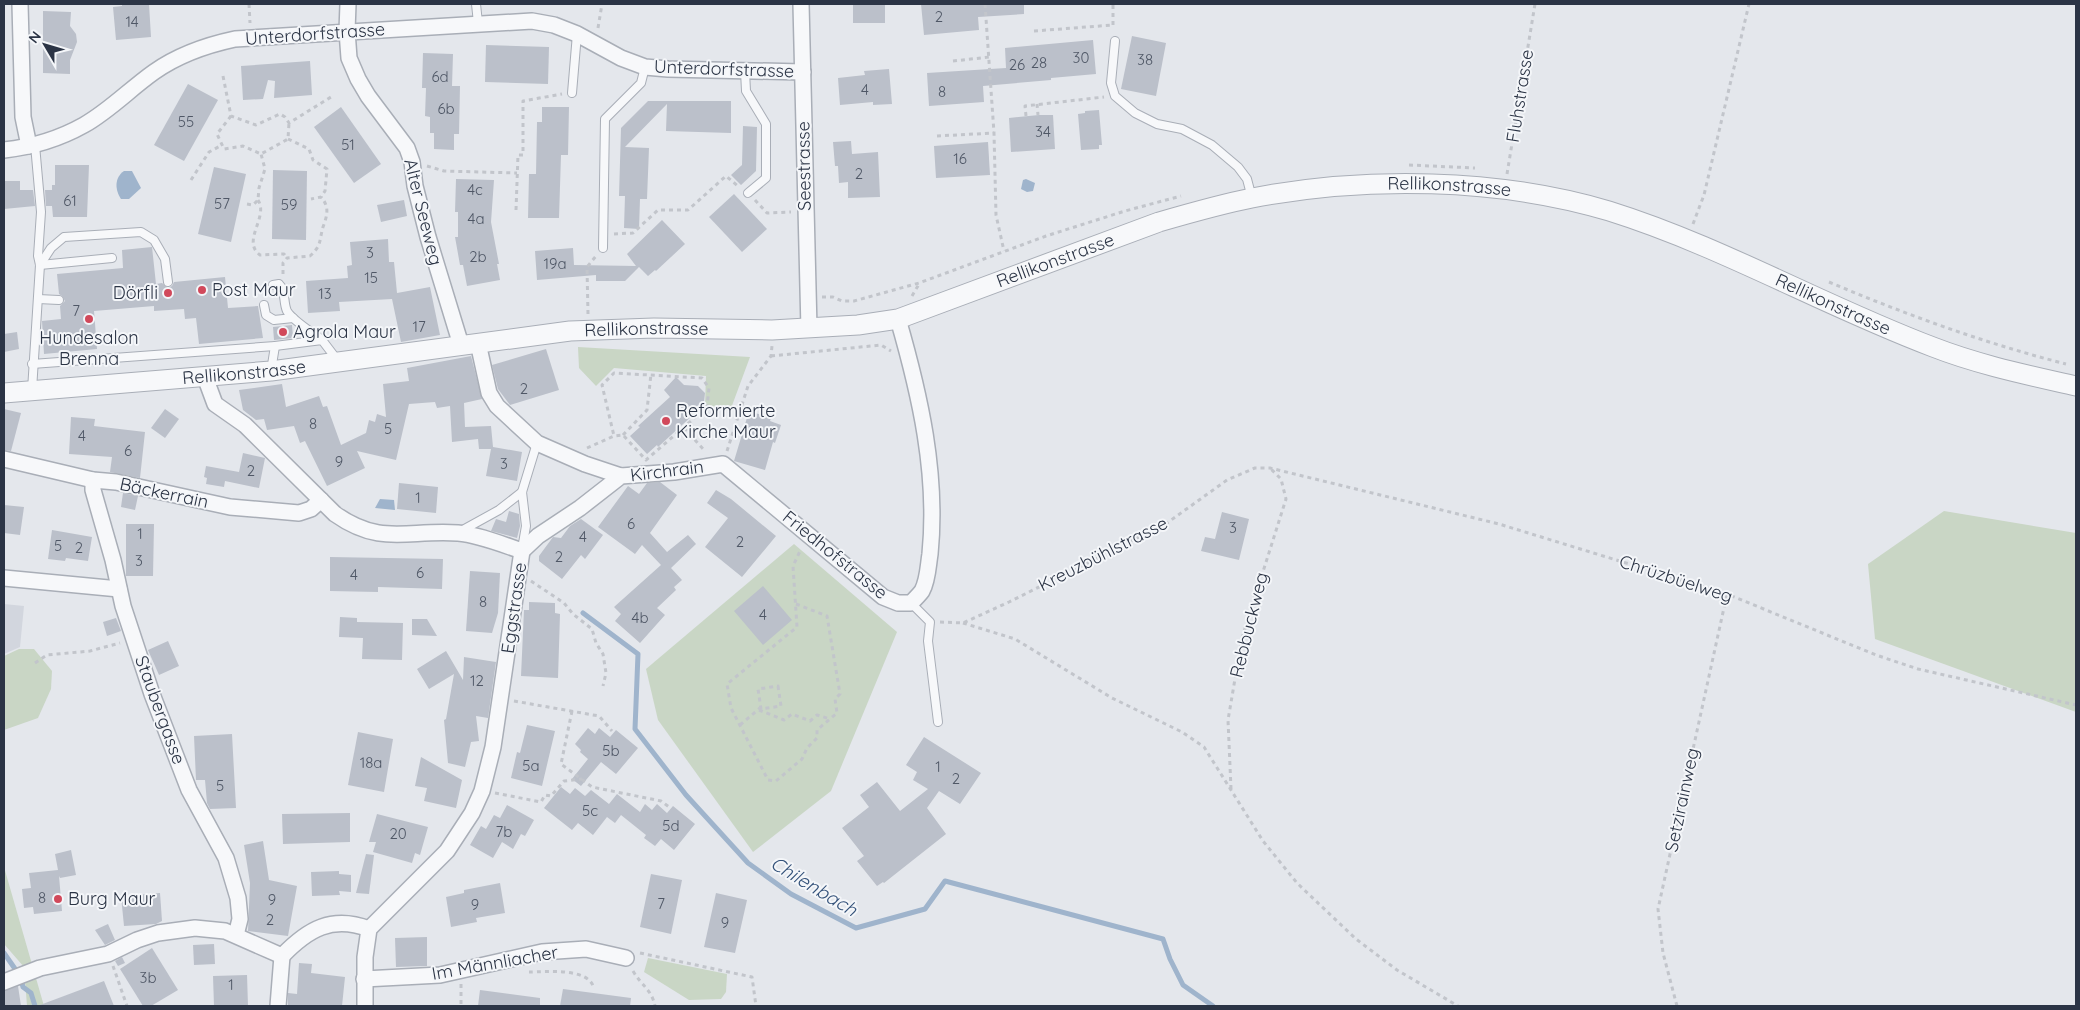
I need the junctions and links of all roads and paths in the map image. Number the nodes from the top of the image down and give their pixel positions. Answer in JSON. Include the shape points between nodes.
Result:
{"nodes":[{"id":1,"x":20,"y":4,"type":"edge"},
{"id":2,"x":348,"y":4,"type":"edge"},
{"id":3,"x":476,"y":4,"type":"edge"},
{"id":4,"x":602,"y":4,"type":"edge"},
{"id":5,"x":801,"y":4,"type":"edge"},
{"id":6,"x":985,"y":4,"type":"edge"},
{"id":7,"x":1113,"y":4,"type":"edge"},
{"id":8,"x":1535,"y":4,"type":"edge"},
{"id":9,"x":1749,"y":4,"type":"edge"},
{"id":10,"x":478,"y":23,"type":"junction"},
{"id":11,"x":1113,"y":25,"type":"junction"},
{"id":12,"x":347,"y":31,"type":"junction"},
{"id":13,"x":1034,"y":31,"type":"dead end"},
{"id":14,"x":577,"y":34,"type":"junction"},
{"id":15,"x":1115,"y":40,"type":"joint"},
{"id":16,"x":596,"y":44,"type":"junction"},
{"id":17,"x":990,"y":57,"type":"junction"},
{"id":18,"x":953,"y":61,"type":"dead end"},
{"id":19,"x":645,"y":67,"type":"junction"},
{"id":20,"x":745,"y":71,"type":"junction"},
{"id":21,"x":803,"y":72,"type":"junction"},
{"id":22,"x":222,"y":76,"type":"dead end"},
{"id":23,"x":572,"y":93,"type":"joint"},
{"id":24,"x":1115,"y":96,"type":"junction"},
{"id":25,"x":331,"y":97,"type":"dead end"},
{"id":26,"x":1037,"y":104,"type":"junction"},
{"id":27,"x":1038,"y":115,"type":"dead end"},
{"id":28,"x":231,"y":116,"type":"junction"},
{"id":29,"x":1026,"y":116,"type":"dead end"},
{"id":30,"x":289,"y":123,"type":"junction"},
{"id":31,"x":994,"y":133,"type":"junction"},
{"id":32,"x":937,"y":136,"type":"dead end"},
{"id":33,"x":288,"y":138,"type":"junction"},
{"id":34,"x":32,"y":146,"type":"junction"},
{"id":35,"x":222,"y":146,"type":"junction"},
{"id":36,"x":4,"y":150,"type":"edge"},
{"id":37,"x":261,"y":154,"type":"junction"},
{"id":38,"x":412,"y":162,"type":"junction"},
{"id":39,"x":1407,"y":165,"type":"dead end"},
{"id":40,"x":1478,"y":168,"type":"dead end"},
{"id":41,"x":1498,"y":170,"type":"dead end"},
{"id":42,"x":517,"y":173,"type":"junction"},
{"id":43,"x":1515,"y":173,"type":"dead end"},
{"id":44,"x":191,"y":180,"type":"dead end"},
{"id":45,"x":1506,"y":180,"type":"junction"},
{"id":46,"x":748,"y":193,"type":"junction"},
{"id":47,"x":1182,"y":196,"type":"dead end"},
{"id":48,"x":321,"y":197,"type":"junction"},
{"id":49,"x":1252,"y":198,"type":"junction"},
{"id":50,"x":311,"y":199,"type":"dead end"},
{"id":51,"x":755,"y":199,"type":"dead end"},
{"id":52,"x":258,"y":200,"type":"junction"},
{"id":53,"x":247,"y":204,"type":"dead end"},
{"id":54,"x":759,"y":204,"type":"dead end"},
{"id":55,"x":516,"y":210,"type":"dead end"},
{"id":56,"x":805,"y":212,"type":"junction"},
{"id":57,"x":1685,"y":220,"type":"dead end"},
{"id":58,"x":1702,"y":227,"type":"dead end"},
{"id":59,"x":1690,"y":232,"type":"junction"},
{"id":60,"x":603,"y":235,"type":"junction"},
{"id":61,"x":603,"y":248,"type":"joint"},
{"id":62,"x":1004,"y":251,"type":"junction"},
{"id":63,"x":112,"y":258,"type":"dead end"},
{"id":64,"x":287,"y":258,"type":"junction"},
{"id":65,"x":40,"y":266,"type":"junction"},
{"id":66,"x":1822,"y":279,"type":"dead end"},
{"id":67,"x":168,"y":282,"type":"dead end"},
{"id":68,"x":273,"y":285,"type":"dead end"},
{"id":69,"x":282,"y":287,"type":"junction"},
{"id":70,"x":809,"y":298,"type":"junction"},
{"id":71,"x":38,"y":299,"type":"junction"},
{"id":72,"x":59,"y":300,"type":"dead end"},
{"id":73,"x":264,"y":305,"type":"dead end"},
{"id":74,"x":292,"y":318,"type":"junction"},
{"id":75,"x":898,"y":319,"type":"junction"},
{"id":76,"x":809,"y":329,"type":"junction"},
{"id":77,"x":589,"y":330,"type":"junction"},
{"id":78,"x":772,"y":330,"type":"junction"},
{"id":79,"x":322,"y":340,"type":"junction"},
{"id":80,"x":470,"y":344,"type":"junction"},
{"id":81,"x":275,"y":346,"type":"junction"},
{"id":82,"x":771,"y":356,"type":"junction"},
{"id":83,"x":339,"y":363,"type":"junction"},
{"id":84,"x":32,"y":364,"type":"junction"},
{"id":85,"x":911,"y":364,"type":"junction"},
{"id":86,"x":2071,"y":366,"type":"dead end"},
{"id":87,"x":271,"y":371,"type":"junction"},
{"id":88,"x":651,"y":374,"type":"junction"},
{"id":89,"x":205,"y":377,"type":"junction"},
{"id":90,"x":2076,"y":386,"type":"edge"},
{"id":91,"x":32,"y":390,"type":"junction"},
{"id":92,"x":4,"y":393,"type":"edge"},
{"id":93,"x":684,"y":428,"type":"junction"},
{"id":94,"x":622,"y":435,"type":"junction"},
{"id":95,"x":614,"y":436,"type":"junction"},
{"id":96,"x":537,"y":443,"type":"junction"},
{"id":97,"x":593,"y":444,"type":"dead end"},
{"id":98,"x":4,"y":458,"type":"edge"},
{"id":99,"x":720,"y":464,"type":"junction"},
{"id":100,"x":1270,"y":468,"type":"junction"},
{"id":101,"x":621,"y":476,"type":"junction"},
{"id":102,"x":93,"y":480,"type":"junction"},
{"id":103,"x":522,"y":492,"type":"junction"},
{"id":104,"x":321,"y":500,"type":"junction"},
{"id":105,"x":457,"y":533,"type":"junction"},
{"id":106,"x":808,"y":535,"type":"junction"},
{"id":107,"x":522,"y":551,"type":"junction"},
{"id":108,"x":4,"y":578,"type":"edge"},
{"id":109,"x":519,"y":578,"type":"junction"},
{"id":110,"x":119,"y":589,"type":"junction"},
{"id":111,"x":1727,"y":594,"type":"junction"},
{"id":112,"x":912,"y":603,"type":"junction"},
{"id":113,"x":796,"y":604,"type":"junction"},
{"id":114,"x":930,"y":622,"type":"junction"},
{"id":115,"x":963,"y":623,"type":"junction"},
{"id":116,"x":135,"y":640,"type":"junction"},
{"id":117,"x":35,"y":663,"type":"dead end"},
{"id":118,"x":603,"y":686,"type":"dead end"},
{"id":119,"x":501,"y":698,"type":"junction"},
{"id":120,"x":2076,"y":705,"type":"edge"},
{"id":121,"x":760,"y":709,"type":"junction"},
{"id":122,"x":572,"y":711,"type":"junction"},
{"id":123,"x":830,"y":720,"type":"junction"},
{"id":124,"x":938,"y":722,"type":"dead end"},
{"id":125,"x":740,"y":725,"type":"junction"},
{"id":126,"x":612,"y":730,"type":"dead end"},
{"id":127,"x":582,"y":779,"type":"junction"},
{"id":128,"x":482,"y":790,"type":"junction"},
{"id":129,"x":1231,"y":790,"type":"junction"},
{"id":130,"x":669,"y":807,"type":"dead end"},
{"id":131,"x":369,"y":929,"type":"junction"},
{"id":132,"x":236,"y":935,"type":"junction"},
{"id":133,"x":108,"y":954,"type":"junction"},
{"id":134,"x":282,"y":956,"type":"junction"},
{"id":135,"x":626,"y":958,"type":"junction"},
{"id":136,"x":510,"y":959,"type":"junction"},
{"id":137,"x":461,"y":971,"type":"junction"},
{"id":138,"x":364,"y":979,"type":"junction"},
{"id":139,"x":9,"y":980,"type":"edge"},
{"id":140,"x":594,"y":989,"type":"dead end"},
{"id":141,"x":127,"y":1006,"type":"edge"},
{"id":142,"x":278,"y":1006,"type":"edge"},
{"id":143,"x":365,"y":1006,"type":"edge"},
{"id":144,"x":461,"y":1006,"type":"edge"},
{"id":145,"x":655,"y":1006,"type":"edge"},
{"id":146,"x":756,"y":1006,"type":"edge"},
{"id":147,"x":1458,"y":1006,"type":"edge"},
{"id":148,"x":1677,"y":1006,"type":"edge"}],
"edges":[{"from":1,"to":34,"type":"street","via":[[23,117]]},
{"from":2,"to":12,"type":"street","name":"Alter Seeweg"},
{"from":3,"to":10,"type":"lane"},
{"from":4,"to":16,"type":"path"},
{"from":5,"to":21,"type":"street","name":"Seestrasse"},
{"from":6,"to":17,"type":"path"},
{"from":7,"to":11,"type":"path"},
{"from":8,"to":45,"type":"path","name":"Fluhstrasse"},
{"from":9,"to":59,"type":"path","via":[[1704,195]]},
{"from":10,"to":12,"type":"street","name":"Unterdorfstrasse"},
{"from":10,"to":14,"type":"street","name":"Unterdorfstrasse","via":[[532,21]]},
{"from":11,"to":13,"type":"path"},
{"from":11,"to":15,"type":"path"},
{"from":12,"to":34,"type":"street","name":"Unterdorfstrasse","via":[[235,39],[196,50],[156,71],[85,124]]},
{"from":12,"to":38,"type":"street","name":"Alter Seeweg","via":[[349,58],[358,79],[406,148]]},
{"from":14,"to":16,"type":"street","name":"Unterdorfstrasse"},
{"from":14,"to":23,"type":"lane"},
{"from":15,"to":24,"type":"lane","via":[[1111,83]]},
{"from":16,"to":19,"type":"street","name":"Unterdorfstrasse"},
{"from":17,"to":18,"type":"path"},
{"from":17,"to":31,"type":"path"},
{"from":19,"to":20,"type":"street","name":"Unterdorfstrasse"},
{"from":19,"to":60,"type":"lane","name":"Unterdorfstrasse","via":[[641,83],[605,119]]},
{"from":20,"to":21,"type":"street","name":"Unterdorfstrasse"},
{"from":20,"to":46,"type":"lane","via":[[746,91],[766,124],[766,178]]},
{"from":21,"to":56,"type":"street","name":"Seestrasse"},
{"from":22,"to":28,"type":"path"},
{"from":23,"to":42,"type":"path","via":[[522,101],[524,155],[518,155]]},
{"from":24,"to":26,"type":"path"},
{"from":24,"to":49,"type":"lane","via":[[1157,124],[1182,129],[1212,145],[1238,167],[1247,179]]},
{"from":25,"to":30,"type":"path"},
{"from":26,"to":27,"type":"path"},
{"from":26,"to":29,"type":"path","via":[[1024,106]]},
{"from":28,"to":30,"type":"path","via":[[256,125],[280,114]]},
{"from":28,"to":35,"type":"path","via":[[217,134]]},
{"from":30,"to":33,"type":"path"},
{"from":31,"to":32,"type":"path"},
{"from":31,"to":62,"type":"path","via":[[996,214]]},
{"from":33,"to":37,"type":"path"},
{"from":33,"to":48,"type":"path","via":[[308,149],[313,160],[327,169],[325,191]]},
{"from":34,"to":36,"type":"street","name":"Unterdorfstrasse"},
{"from":34,"to":65,"type":"lane","via":[[40,212]]},
{"from":35,"to":37,"type":"path","via":[[224,149],[243,146]]},
{"from":35,"to":44,"type":"path","via":[[209,152]]},
{"from":37,"to":52,"type":"path","via":[[265,169],[258,188]]},
{"from":38,"to":42,"type":"path","via":[[444,171]]},
{"from":38,"to":80,"type":"street","name":"Alter Seeweg","via":[[428,237]]},
{"from":39,"to":40,"type":"path"},
{"from":41,"to":45,"type":"path"},
{"from":42,"to":55,"type":"path"},
{"from":43,"to":45,"type":"path"},
{"from":45,"to":49,"type":"street","name":"Rellikonstrasse","via":[[1316,188]]},
{"from":45,"to":59,"type":"street","name":"Rellikonstrasse","via":[[1559,199]]},
{"from":46,"to":51,"type":"path"},
{"from":46,"to":60,"type":"path","via":[[726,176],[688,210],[658,210],[633,233]]},
{"from":47,"to":62,"type":"path","via":[[1124,211]]},
{"from":48,"to":50,"type":"path"},
{"from":48,"to":64,"type":"path","via":[[328,211],[322,241],[310,256]]},
{"from":49,"to":75,"type":"street","name":"Rellikonstrasse","via":[[1159,222]]},
{"from":52,"to":53,"type":"path","via":[[253,205]]},
{"from":52,"to":64,"type":"path","via":[[261,214],[252,240],[254,248],[260,255],[276,253]]},
{"from":54,"to":56,"type":"path","via":[[767,212]]},
{"from":56,"to":70,"type":"street","name":"Seestrasse"},
{"from":57,"to":59,"type":"path"},
{"from":58,"to":59,"type":"path"},
{"from":59,"to":90,"type":"street","name":"Rellikonstrasse","via":[[1933,347]]},
{"from":60,"to":61,"type":"lane","name":"Unterdorfstrasse"},
{"from":61,"to":77,"type":"path","via":[[587,266]]},
{"from":62,"to":70,"type":"path","via":[[919,283],[854,301],[833,297]]},
{"from":63,"to":65,"type":"lane"},
{"from":64,"to":69,"type":"path","via":[[283,263]]},
{"from":65,"to":67,"type":"lane","via":[[51,248],[64,237],[140,232],[154,240],[165,259]]},
{"from":65,"to":71,"type":"lane"},
{"from":66,"to":86,"type":"path","via":[[1942,327]]},
{"from":68,"to":69,"type":"lane"},
{"from":69,"to":74,"type":"lane"},
{"from":70,"to":76,"type":"street","name":"Seestrasse"},
{"from":71,"to":72,"type":"lane"},
{"from":71,"to":84,"type":"lane"},
{"from":73,"to":74,"type":"lane","via":[[266,316],[274,320]]},
{"from":74,"to":79,"type":"lane"},
{"from":75,"to":76,"type":"street","name":"Rellikonstrasse"},
{"from":75,"to":85,"type":"street","name":"Friedhofstrasse"},
{"from":76,"to":78,"type":"street","name":"Rellikonstrasse"},
{"from":77,"to":78,"type":"street","name":"Rellikonstrasse"},
{"from":77,"to":80,"type":"street","name":"Rellikonstrasse"},
{"from":78,"to":82,"type":"path"},
{"from":79,"to":81,"type":"lane"},
{"from":79,"to":83,"type":"lane"},
{"from":80,"to":83,"type":"street","name":"Rellikonstrasse"},
{"from":80,"to":96,"type":"street","name":"Alter Seeweg","via":[[497,406]]},
{"from":81,"to":84,"type":"lane"},
{"from":81,"to":87,"type":"lane"},
{"from":82,"to":85,"type":"path","via":[[881,345]]},
{"from":82,"to":99,"type":"path","name":"Kirchrain","via":[[748,386]]},
{"from":83,"to":87,"type":"street","name":"Rellikonstrasse"},
{"from":84,"to":91,"type":"lane"},
{"from":85,"to":112,"type":"street","name":"Friedhofstrasse","via":[[924,425],[932,526],[927,576],[922,591]]},
{"from":87,"to":89,"type":"street","name":"Rellikonstrasse"},
{"from":88,"to":93,"type":"path","via":[[702,378],[709,388],[707,407]]},
{"from":88,"to":94,"type":"path","via":[[648,410]]},
{"from":88,"to":95,"type":"path","via":[[614,373],[602,385]]},
{"from":89,"to":91,"type":"street","name":"Rellikonstrasse"},
{"from":89,"to":104,"type":"street","name":"Eggstrasse","via":[[215,404],[244,425]]},
{"from":91,"to":92,"type":"street","name":"Rellikonstrasse"},
{"from":93,"to":94,"type":"path","via":[[646,460]]},
{"from":93,"to":99,"type":"path"},
{"from":94,"to":95,"type":"path"},
{"from":95,"to":97,"type":"path"},
{"from":96,"to":101,"type":"street","name":"Alter Seeweg"},
{"from":96,"to":103,"type":"lane"},
{"from":98,"to":102,"type":"street","name":"Bäckerrain"},
{"from":99,"to":101,"type":"street","name":"Kirchrain"},
{"from":99,"to":106,"type":"street","name":"Friedhofstrasse"},
{"from":100,"to":111,"type":"path","name":"Chrüzbüelweg","via":[[1499,524]]},
{"from":100,"to":115,"type":"path","name":"Kreuzbühlstrasse","via":[[1255,468],[1227,480],[1167,523]]},
{"from":100,"to":129,"type":"path","name":"Rebbuckweg","via":[[1281,479],[1286,499],[1242,638],[1228,720]]},
{"from":101,"to":107,"type":"street","name":"Kirchrain"},
{"from":102,"to":104,"type":"street","name":"Bäckerrain","via":[[230,507],[299,513],[311,509]]},
{"from":102,"to":110,"type":"street","name":"Staubergasse"},
{"from":103,"to":105,"type":"lane","via":[[500,510]]},
{"from":103,"to":107,"type":"lane","via":[[526,526]]},
{"from":104,"to":105,"type":"street","name":"Eggstrasse","via":[[345,521],[371,532],[402,536]]},
{"from":105,"to":107,"type":"street","name":"Eggstrasse"},
{"from":106,"to":112,"type":"street","name":"Friedhofstrasse","via":[[883,597],[898,603]]},
{"from":106,"to":113,"type":"path","via":[[793,566]]},
{"from":107,"to":109,"type":"street","name":"Eggstrasse"},
{"from":108,"to":110,"type":"street"},
{"from":109,"to":118,"type":"path","via":[[532,581],[564,603],[592,629],[603,654],[606,673]]},
{"from":109,"to":119,"type":"street","name":"Eggstrasse"},
{"from":110,"to":116,"type":"street","name":"Staubergasse"},
{"from":111,"to":120,"type":"path","name":"Chrüzbüelweg","via":[[1910,666]]},
{"from":111,"to":148,"type":"path","name":"Setzirainweg","via":[[1658,909],[1663,953]]},
{"from":112,"to":114,"type":"lane"},
{"from":113,"to":123,"type":"path","via":[[827,616],[840,694],[835,699],[838,713]]},
{"from":113,"to":125,"type":"path","via":[[797,627],[726,684],[731,708]]},
{"from":114,"to":115,"type":"path","name":"Kreuzbühlstrasse"},
{"from":114,"to":124,"type":"lane","via":[[928,641]]},
{"from":115,"to":129,"type":"path","via":[[1015,639],[1112,698],[1182,732],[1204,747]]},
{"from":116,"to":117,"type":"path","via":[[90,651],[47,655]]},
{"from":116,"to":132,"type":"street","name":"Staubergasse","via":[[189,790],[226,858],[238,898],[240,919]]},
{"from":119,"to":122,"type":"path"},
{"from":119,"to":128,"type":"street","name":"Eggstrasse"},
{"from":121,"to":121,"type":"path","via":[[758,689],[778,686],[781,706]]},
{"from":121,"to":123,"type":"path","via":[[784,720],[792,714],[810,721],[817,715]]},
{"from":121,"to":125,"type":"path"},
{"from":122,"to":126,"type":"path","via":[[599,716]]},
{"from":122,"to":127,"type":"path","via":[[561,764]]},
{"from":123,"to":125,"type":"path","via":[[817,730],[817,738],[802,759],[776,781],[768,780]]},
{"from":127,"to":128,"type":"path","via":[[564,781],[551,796],[545,795],[540,802]]},
{"from":127,"to":130,"type":"path","via":[[592,787],[661,801]]},
{"from":128,"to":131,"type":"street","name":"Eggstrasse","via":[[472,813],[447,851]]},
{"from":129,"to":147,"type":"path","via":[[1263,841],[1297,884],[1326,913],[1397,970]]},
{"from":131,"to":134,"type":"street","via":[[343,922],[317,928]]},
{"from":131,"to":138,"type":"street"},
{"from":132,"to":133,"type":"street","via":[[196,928],[174,930],[143,937]]},
{"from":132,"to":134,"type":"street"},
{"from":133,"to":139,"type":"street","via":[[40,968]]},
{"from":133,"to":141,"type":"path"},
{"from":134,"to":142,"type":"street"},
{"from":135,"to":136,"type":"street","name":"Im Männliacher","via":[[586,949],[542,952]]},
{"from":135,"to":145,"type":"path","via":[[638,980],[653,995]]},
{"from":135,"to":146,"type":"path","via":[[636,952],[752,977]]},
{"from":136,"to":137,"type":"street","name":"Im Männliacher"},
{"from":136,"to":140,"type":"path","via":[[518,972],[568,972],[588,978]]},
{"from":137,"to":138,"type":"street","name":"Im Männliacher","via":[[432,976]]},
{"from":137,"to":144,"type":"path"},
{"from":138,"to":143,"type":"street"}]}
